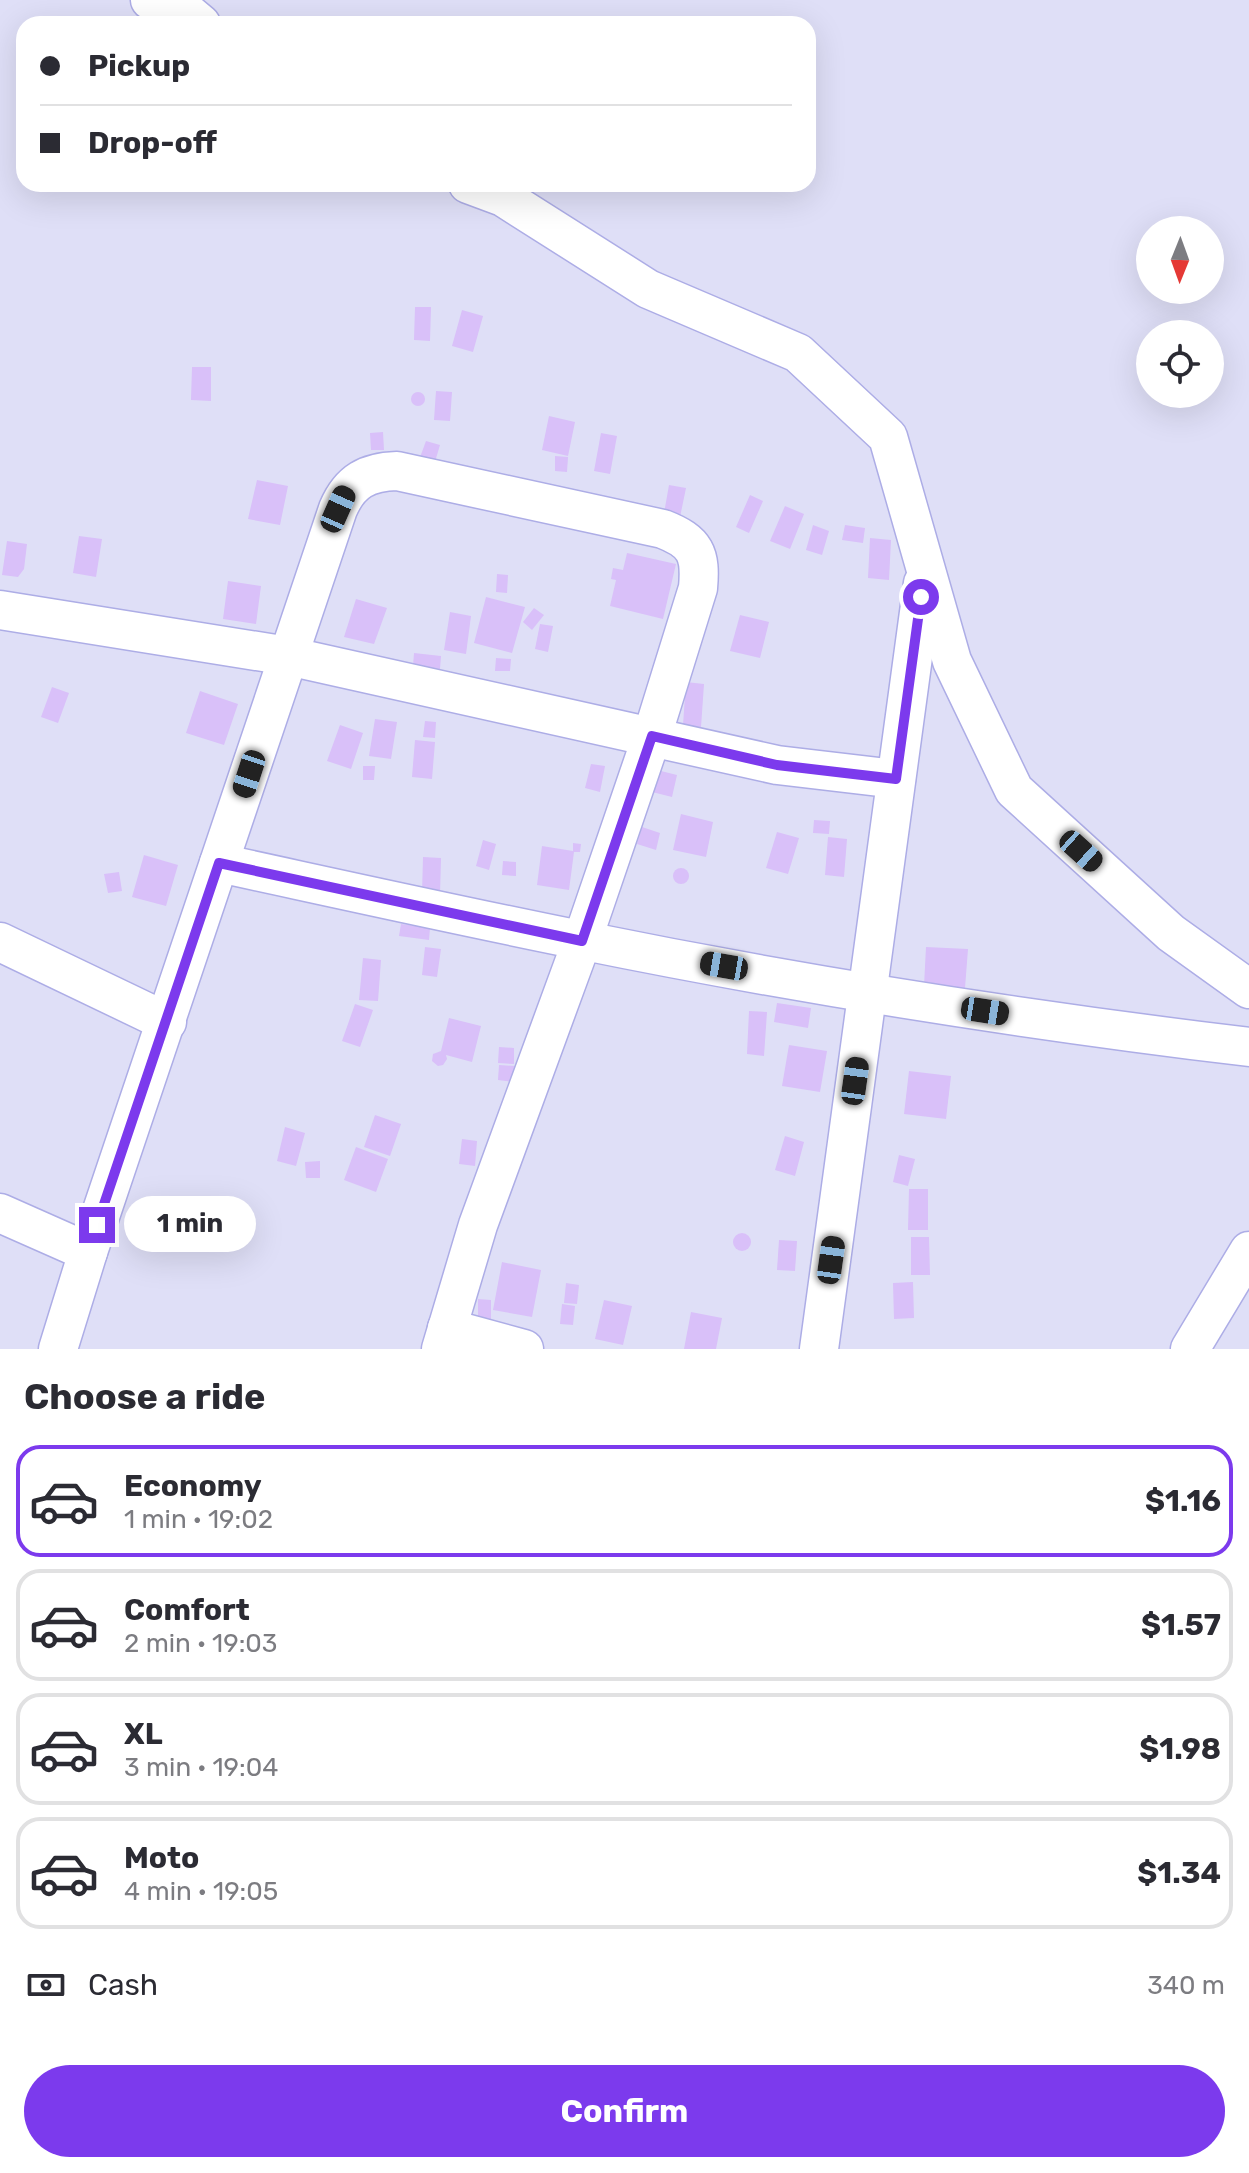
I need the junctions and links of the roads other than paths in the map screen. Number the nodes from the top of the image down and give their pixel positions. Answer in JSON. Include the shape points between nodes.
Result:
{"nodes":[{"id":1,"x":150,"y":0,"type":"edge"},
{"id":2,"x":191,"y":16,"type":"edge"},
{"id":3,"x":490,"y":192,"type":"edge"},
{"id":4,"x":925,"y":566,"type":"junction"},
{"id":5,"x":0,"y":610,"type":"edge"},
{"id":6,"x":288,"y":656,"type":"junction"},
{"id":7,"x":652,"y":736,"type":"junction"},
{"id":8,"x":896,"y":779,"type":"junction"},
{"id":9,"x":219,"y":863,"type":"junction"},
{"id":10,"x":582,"y":941,"type":"junction"},
{"id":11,"x":0,"y":942,"type":"edge"},
{"id":12,"x":1249,"y":989,"type":"edge"},
{"id":13,"x":867,"y":992,"type":"junction"},
{"id":14,"x":167,"y":1022,"type":"junction"},
{"id":15,"x":1249,"y":1047,"type":"edge"},
{"id":16,"x":0,"y":1213,"type":"edge"},
{"id":17,"x":1249,"y":1251,"type":"edge"},
{"id":18,"x":88,"y":1252,"type":"junction"},
{"id":19,"x":444,"y":1339,"type":"edge"},
{"id":20,"x":58,"y":1349,"type":"edge"},
{"id":21,"x":524,"y":1349,"type":"edge"},
{"id":22,"x":819,"y":1349,"type":"edge"},
{"id":23,"x":1190,"y":1349,"type":"edge"}],
"edges":[{"from":1,"to":2,"type":"street"},
{"from":3,"to":4,"type":"street","via":[[648,289],[798,353],[888,437]]},
{"from":4,"to":8,"type":"street"},
{"from":4,"to":12,"type":"street","via":[[952,661],[1014,790],[1171,933]]},
{"from":5,"to":6,"type":"street"},
{"from":6,"to":7,"type":"street"},
{"from":6,"to":7,"type":"street","via":[[346,491],[379,471],[634,523],[684,537],[696,551],[700,568]]},
{"from":6,"to":9,"type":"street"},
{"from":7,"to":8,"type":"street","via":[[777,765]]},
{"from":7,"to":10,"type":"street"},
{"from":8,"to":13,"type":"street"},
{"from":9,"to":10,"type":"street"},
{"from":9,"to":14,"type":"street"},
{"from":10,"to":13,"type":"street"},
{"from":10,"to":19,"type":"street","via":[[478,1225]]},
{"from":11,"to":14,"type":"street"},
{"from":13,"to":15,"type":"street","via":[[1073,1026]]},
{"from":13,"to":22,"type":"street"},
{"from":14,"to":18,"type":"street"},
{"from":16,"to":18,"type":"street"},
{"from":17,"to":23,"type":"street"},
{"from":18,"to":20,"type":"street"},
{"from":19,"to":21,"type":"street"}]}
